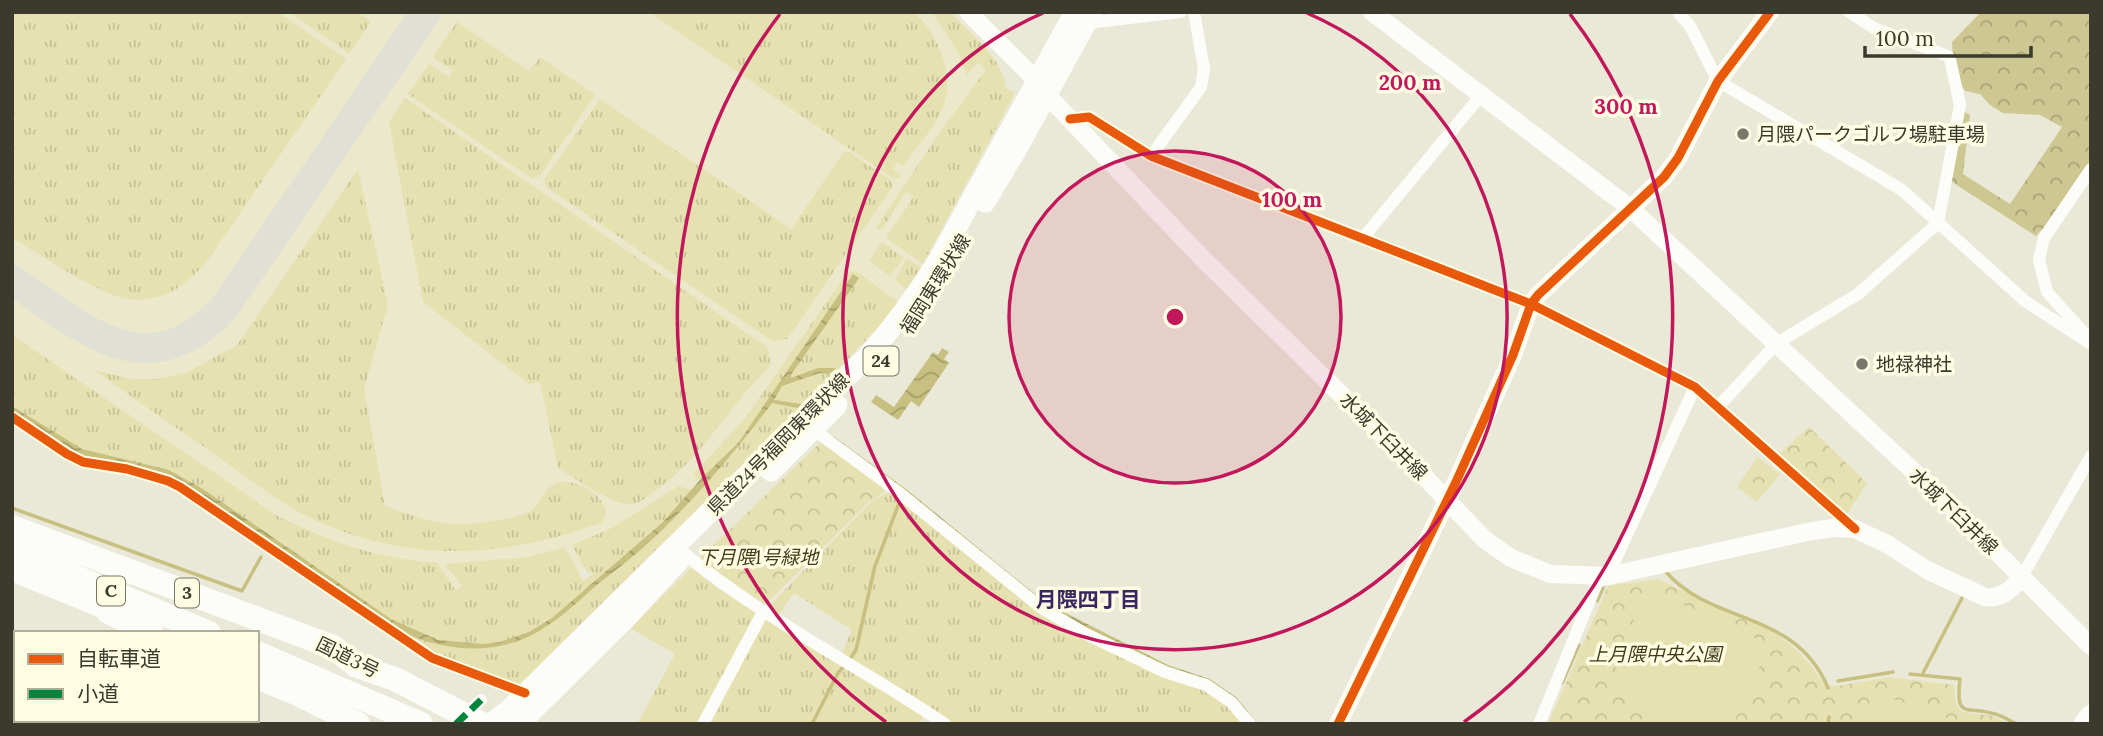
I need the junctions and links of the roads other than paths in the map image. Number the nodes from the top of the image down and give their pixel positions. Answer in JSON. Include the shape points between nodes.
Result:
{"nodes":[{"id":1,"x":968,"y":12,"type":"edge"},
{"id":2,"x":1181,"y":12,"type":"edge"},
{"id":3,"x":1194,"y":12,"type":"edge"},
{"id":4,"x":1372,"y":12,"type":"edge"},
{"id":5,"x":1678,"y":12,"type":"edge"},
{"id":6,"x":1770,"y":12,"type":"edge"},
{"id":7,"x":1849,"y":12,"type":"edge"},
{"id":8,"x":1085,"y":16,"type":"edge"},
{"id":9,"x":1718,"y":81,"type":"junction"},
{"id":10,"x":1042,"y":88,"type":"junction"},
{"id":11,"x":1482,"y":94,"type":"junction"},
{"id":12,"x":1070,"y":119,"type":"junction"},
{"id":13,"x":1152,"y":156,"type":"junction"},
{"id":14,"x":2091,"y":169,"type":"edge"},
{"id":15,"x":1630,"y":208,"type":"junction"},
{"id":16,"x":1938,"y":222,"type":"junction"},
{"id":17,"x":1363,"y":237,"type":"junction"},
{"id":18,"x":1531,"y":304,"type":"junction"},
{"id":19,"x":2091,"y":342,"type":"edge"},
{"id":20,"x":1777,"y":343,"type":"junction"},
{"id":21,"x":1695,"y":387,"type":"junction"},
{"id":22,"x":1718,"y":407,"type":"junction"},
{"id":23,"x":12,"y":417,"type":"edge"},
{"id":24,"x":814,"y":430,"type":"junction"},
{"id":25,"x":2091,"y":456,"type":"edge"},
{"id":26,"x":1446,"y":499,"type":"junction"},
{"id":27,"x":12,"y":527,"type":"edge"},
{"id":28,"x":1855,"y":529,"type":"junction"},
{"id":29,"x":12,"y":535,"type":"edge"},
{"id":30,"x":12,"y":550,"type":"edge"},
{"id":31,"x":685,"y":554,"type":"junction"},
{"id":32,"x":12,"y":570,"type":"edge"},
{"id":33,"x":1608,"y":576,"type":"junction"},
{"id":34,"x":2021,"y":578,"type":"junction"},
{"id":35,"x":12,"y":581,"type":"edge"},
{"id":36,"x":763,"y":612,"type":"junction"},
{"id":37,"x":215,"y":625,"type":"edge"},
{"id":38,"x":124,"y":631,"type":"edge"},
{"id":39,"x":148,"y":631,"type":"edge"},
{"id":40,"x":161,"y":631,"type":"edge"},
{"id":41,"x":236,"y":631,"type":"edge"},
{"id":42,"x":259,"y":638,"type":"edge"},
{"id":43,"x":2091,"y":646,"type":"edge"},
{"id":44,"x":259,"y":654,"type":"edge"},
{"id":45,"x":357,"y":666,"type":"junction"},
{"id":46,"x":259,"y":672,"type":"edge"},
{"id":47,"x":259,"y":678,"type":"edge"},
{"id":48,"x":259,"y":686,"type":"edge"},
{"id":49,"x":525,"y":693,"type":"junction"},
{"id":50,"x":482,"y":712,"type":"edge"},
{"id":51,"x":2091,"y":715,"type":"edge"},
{"id":52,"x":926,"y":718,"type":"edge"},
{"id":53,"x":352,"y":724,"type":"edge"},
{"id":54,"x":358,"y":724,"type":"edge"},
{"id":55,"x":382,"y":724,"type":"edge"},
{"id":56,"x":421,"y":724,"type":"edge"},
{"id":57,"x":456,"y":724,"type":"edge"},
{"id":58,"x":491,"y":724,"type":"edge"},
{"id":59,"x":519,"y":724,"type":"edge"},
{"id":60,"x":703,"y":724,"type":"edge"},
{"id":61,"x":945,"y":724,"type":"edge"},
{"id":62,"x":1250,"y":724,"type":"edge"},
{"id":63,"x":1338,"y":724,"type":"edge"},
{"id":64,"x":1539,"y":724,"type":"edge"},
{"id":65,"x":2084,"y":724,"type":"edge"}],
"edges":[{"from":1,"to":10,"type":"main road","name":"水城下臼井線"},
{"from":2,"to":8,"type":"street"},
{"from":3,"to":13,"type":"street","via":[[1204,69],[1201,87]]},
{"from":4,"to":11,"type":"main road","name":"水城下臼井線"},
{"from":5,"to":9,"type":"street"},
{"from":6,"to":9,"type":"main road"},
{"from":7,"to":16,"type":"street","via":[[1874,28],[1950,59],[1960,105]]},
{"from":8,"to":10,"type":"main road","name":"福岡東環状線","number":"24"},
{"from":9,"to":15,"type":"main road","via":[[1678,158]]},
{"from":9,"to":16,"type":"street","via":[[1902,190]]},
{"from":10,"to":12,"type":"main road","name":"水城下臼井線"},
{"from":10,"to":24,"type":"main road","name":"福岡東環状線","number":"24","via":[[926,305],[900,341]]},
{"from":10,"to":49,"type":"main road","name":"県道24号福岡東環状線","number":"24","via":[[915,299],[889,332]]},
{"from":11,"to":15,"type":"main road","name":"水城下臼井線"},
{"from":11,"to":17,"type":"street"},
{"from":12,"to":13,"type":"street","via":[[1089,117]]},
{"from":12,"to":26,"type":"main road","name":"水城下臼井線","via":[[1202,258]]},
{"from":13,"to":17,"type":"street"},
{"from":14,"to":19,"type":"street","via":[[2043,238],[2039,260],[2047,292]]},
{"from":15,"to":18,"type":"main road"},
{"from":15,"to":20,"type":"main road","name":"水城下臼井線"},
{"from":16,"to":19,"type":"street","via":[[2025,301]]},
{"from":16,"to":20,"type":"street","via":[[1858,294]]},
{"from":17,"to":18,"type":"street"},
{"from":18,"to":21,"type":"street"},
{"from":18,"to":26,"type":"main road","via":[[1513,355]]},
{"from":20,"to":22,"type":"street"},
{"from":20,"to":34,"type":"main road","name":"水城下臼井線"},
{"from":21,"to":22,"type":"street"},
{"from":21,"to":33,"type":"street"},
{"from":22,"to":28,"type":"street"},
{"from":23,"to":49,"type":"street","via":[[83,461],[127,469],[180,487],[432,658]]},
{"from":24,"to":31,"type":"main road","name":"福岡東環状線","number":"24"},
{"from":24,"to":62,"type":"street","via":[[1043,609],[1165,672],[1206,685],[1231,702]]},
{"from":25,"to":34,"type":"street"},
{"from":26,"to":33,"type":"main road","name":"水城下臼井線","via":[[1485,540],[1527,566],[1550,574]]},
{"from":26,"to":63,"type":"main road"},
{"from":27,"to":45,"type":"highway","name":"国道3号","number":"3","via":[[332,648]]},
{"from":28,"to":33,"type":"main road","name":"水城下臼井線","via":[[1812,531]]},
{"from":28,"to":34,"type":"main road","name":"水城下臼井線","via":[[1984,597],[2011,590]]},
{"from":29,"to":37,"type":"highway"},
{"from":30,"to":37,"type":"highway","number":"C"},
{"from":31,"to":36,"type":"street"},
{"from":31,"to":59,"type":"main road","name":"福岡東環状線","number":"24"},
{"from":32,"to":39,"type":"highway"},
{"from":32,"to":40,"type":"highway","number":"C"},
{"from":33,"to":64,"type":"street","via":[[1597,583]]},
{"from":34,"to":43,"type":"main road","name":"水城下臼井線"},
{"from":35,"to":38,"type":"highway"},
{"from":36,"to":52,"type":"street"},
{"from":36,"to":60,"type":"street"},
{"from":37,"to":41,"type":"highway","number":"3"},
{"from":42,"to":45,"type":"highway","number":"3"},
{"from":44,"to":56,"type":"highway"},
{"from":45,"to":50,"type":"highway","name":"国道3号","number":"3"},
{"from":46,"to":55,"type":"highway"},
{"from":47,"to":54,"type":"highway"},
{"from":48,"to":53,"type":"highway"},
{"from":49,"to":58,"type":"main road","name":"県道24号福岡東環状線","number":"24"},
{"from":50,"to":57,"type":"street"},
{"from":51,"to":65,"type":"main road"},
{"from":52,"to":61,"type":"street"}]}
